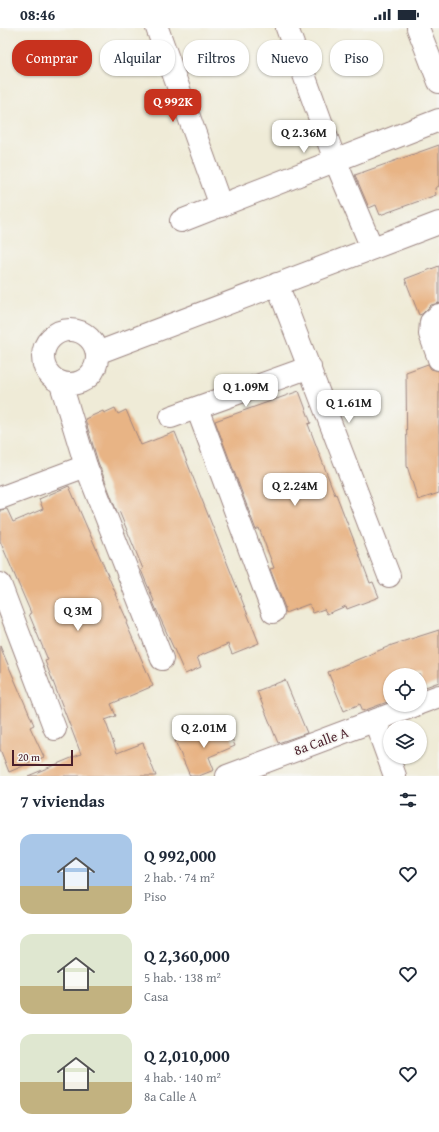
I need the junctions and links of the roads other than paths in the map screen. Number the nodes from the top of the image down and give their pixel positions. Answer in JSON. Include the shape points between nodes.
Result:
{"nodes":[{"id":1,"x":158,"y":28,"type":"edge"},
{"id":2,"x":287,"y":28,"type":"edge"},
{"id":3,"x":418,"y":28,"type":"edge"},
{"id":4,"x":439,"y":82,"type":"edge"},
{"id":5,"x":439,"y":120,"type":"edge"},
{"id":6,"x":335,"y":160,"type":"junction"},
{"id":7,"x":221,"y":206,"type":"junction"},
{"id":8,"x":181,"y":221,"type":"dead end"},
{"id":9,"x":439,"y":223,"type":"edge"},
{"id":10,"x":372,"y":248,"type":"junction"},
{"id":11,"x":277,"y":284,"type":"junction"},
{"id":12,"x":439,"y":315,"type":"edge"},
{"id":13,"x":97,"y":352,"type":"junction"},
{"id":14,"x":439,"y":359,"type":"edge"},
{"id":15,"x":310,"y":367,"type":"junction"},
{"id":16,"x":61,"y":384,"type":"junction"},
{"id":17,"x":197,"y":408,"type":"junction"},
{"id":18,"x":171,"y":417,"type":"dead end"},
{"id":19,"x":86,"y":466,"type":"junction"},
{"id":20,"x":0,"y":498,"type":"edge"},
{"id":21,"x":389,"y":576,"type":"dead end"},
{"id":22,"x":0,"y":584,"type":"edge"},
{"id":23,"x":273,"y":612,"type":"dead end"},
{"id":24,"x":162,"y":659,"type":"dead end"},
{"id":25,"x":439,"y":696,"type":"edge"},
{"id":26,"x":427,"y":700,"type":"edge"},
{"id":27,"x":398,"y":712,"type":"edge"},
{"id":28,"x":374,"y":721,"type":"junction"},
{"id":29,"x":55,"y":729,"type":"dead end"},
{"id":30,"x":232,"y":775,"type":"edge"},
{"id":31,"x":395,"y":776,"type":"edge"}],
"edges":[{"from":1,"to":7,"type":"street"},
{"from":2,"to":6,"type":"street"},
{"from":3,"to":4,"type":"street"},
{"from":5,"to":6,"type":"street"},
{"from":6,"to":7,"type":"street"},
{"from":6,"to":10,"type":"street"},
{"from":7,"to":8,"type":"street"},
{"from":9,"to":10,"type":"street"},
{"from":10,"to":11,"type":"street"},
{"from":11,"to":13,"type":"street"},
{"from":11,"to":15,"type":"street"},
{"from":12,"to":14,"type":"street","via":[[431,322],[430,334]]},
{"from":13,"to":16,"type":"street","via":[[96,367],[88,379],[75,385]]},
{"from":13,"to":16,"type":"street","via":[[87,335],[77,331],[56,333],[48,340],[42,360],[45,370]]},
{"from":15,"to":17,"type":"street"},
{"from":15,"to":21,"type":"street"},
{"from":16,"to":19,"type":"street"},
{"from":17,"to":18,"type":"street"},
{"from":17,"to":23,"type":"street"},
{"from":19,"to":20,"type":"street"},
{"from":19,"to":24,"type":"street"},
{"from":22,"to":29,"type":"street"},
{"from":25,"to":26,"type":"street"},
{"from":27,"to":28,"type":"street","name":"8a Calle A"},
{"from":28,"to":30,"type":"street","name":"8a Calle A"},
{"from":28,"to":31,"type":"street"}]}
